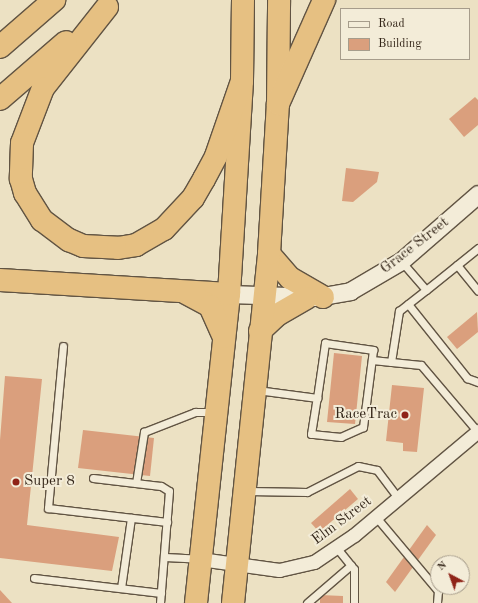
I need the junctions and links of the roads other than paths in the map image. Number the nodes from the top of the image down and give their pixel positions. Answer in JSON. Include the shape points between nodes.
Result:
{"nodes":[{"id":1,"x":54,"y":0,"type":"edge"},
{"id":2,"x":243,"y":0,"type":"edge"},
{"id":3,"x":279,"y":0,"type":"edge"},
{"id":4,"x":324,"y":0,"type":"edge"},
{"id":5,"x":111,"y":4,"type":"edge"},
{"id":6,"x":0,"y":46,"type":"edge"},
{"id":7,"x":242,"y":81,"type":"junction"},
{"id":8,"x":0,"y":98,"type":"edge"},
{"id":9,"x":278,"y":104,"type":"junction"},
{"id":10,"x":478,"y":194,"type":"edge"},
{"id":11,"x":478,"y":248,"type":"edge"},
{"id":12,"x":268,"y":254,"type":"junction"},
{"id":13,"x":400,"y":261,"type":"junction"},
{"id":14,"x":457,"y":265,"type":"junction"},
{"id":15,"x":0,"y":280,"type":"edge"},
{"id":16,"x":180,"y":290,"type":"junction"},
{"id":17,"x":426,"y":290,"type":"junction"},
{"id":18,"x":478,"y":291,"type":"edge"},
{"id":19,"x":228,"y":294,"type":"junction"},
{"id":20,"x":264,"y":295,"type":"junction"},
{"id":21,"x":314,"y":297,"type":"junction"},
{"id":22,"x":408,"y":304,"type":"junction"},
{"id":23,"x":260,"y":331,"type":"junction"},
{"id":24,"x":224,"y":337,"type":"junction"},
{"id":25,"x":63,"y":346,"type":"dead end"},
{"id":26,"x":372,"y":360,"type":"junction"},
{"id":27,"x":391,"y":362,"type":"junction"},
{"id":28,"x":478,"y":382,"type":"edge"},
{"id":29,"x":254,"y":389,"type":"junction"},
{"id":30,"x":316,"y":398,"type":"junction"},
{"id":31,"x":216,"y":412,"type":"junction"},
{"id":32,"x":478,"y":431,"type":"edge"},
{"id":33,"x":93,"y":478,"type":"dead end"},
{"id":34,"x":136,"y":483,"type":"junction"},
{"id":35,"x":244,"y":491,"type":"junction"},
{"id":36,"x":398,"y":498,"type":"junction"},
{"id":37,"x":376,"y":516,"type":"junction"},
{"id":38,"x":130,"y":518,"type":"junction"},
{"id":39,"x":167,"y":522,"type":"junction"},
{"id":40,"x":336,"y":547,"type":"junction"},
{"id":41,"x":165,"y":556,"type":"junction"},
{"id":42,"x":200,"y":559,"type":"junction"},
{"id":43,"x":236,"y":564,"type":"junction"},
{"id":44,"x":351,"y":565,"type":"junction"},
{"id":45,"x":34,"y":578,"type":"dead end"},
{"id":46,"x":121,"y":588,"type":"junction"},
{"id":47,"x":161,"y":593,"type":"junction"},
{"id":48,"x":160,"y":603,"type":"edge"},
{"id":49,"x":196,"y":603,"type":"edge"},
{"id":50,"x":233,"y":603,"type":"edge"},
{"id":51,"x":307,"y":603,"type":"edge"},
{"id":52,"x":354,"y":603,"type":"edge"},
{"id":53,"x":437,"y":603,"type":"edge"}],
"edges":[{"from":1,"to":6,"type":"highway"},
{"from":2,"to":7,"type":"highway"},
{"from":3,"to":9,"type":"highway"},
{"from":4,"to":9,"type":"highway"},
{"from":5,"to":7,"type":"highway","via":[[43,88],[27,124],[22,143],[21,178],[25,193],[42,220],[69,240],[84,246],[118,248],[136,245],[164,229],[193,198],[204,180],[216,156]]},
{"from":5,"to":8,"type":"highway"},
{"from":7,"to":19,"type":"highway"},
{"from":9,"to":12,"type":"highway"},
{"from":10,"to":13,"type":"street","name":"Grace Street"},
{"from":11,"to":14,"type":"lane"},
{"from":12,"to":20,"type":"highway"},
{"from":12,"to":21,"type":"highway","via":[[290,278]]},
{"from":13,"to":17,"type":"lane"},
{"from":13,"to":21,"type":"street","name":"Grace Street","via":[[350,291]]},
{"from":14,"to":17,"type":"lane"},
{"from":14,"to":18,"type":"lane"},
{"from":15,"to":16,"type":"highway"},
{"from":16,"to":19,"type":"highway"},
{"from":16,"to":24,"type":"highway","via":[[210,306]]},
{"from":17,"to":22,"type":"lane"},
{"from":19,"to":20,"type":"street","name":"Grace Street"},
{"from":19,"to":24,"type":"highway"},
{"from":20,"to":21,"type":"street","name":"Grace Street"},
{"from":20,"to":23,"type":"highway"},
{"from":21,"to":23,"type":"highway","via":[[277,315]]},
{"from":22,"to":27,"type":"lane","via":[[399,312]]},
{"from":22,"to":28,"type":"lane","via":[[466,378]]},
{"from":23,"to":29,"type":"highway"},
{"from":24,"to":31,"type":"highway"},
{"from":25,"to":38,"type":"lane","via":[[48,508]]},
{"from":26,"to":27,"type":"lane"},
{"from":26,"to":30,"type":"lane","via":[[373,350],[325,343]]},
{"from":26,"to":30,"type":"lane","via":[[363,427],[341,437],[312,434]]},
{"from":27,"to":32,"type":"lane","via":[[421,365]]},
{"from":29,"to":30,"type":"lane"},
{"from":29,"to":35,"type":"highway"},
{"from":31,"to":34,"type":"lane","via":[[195,412],[144,432]]},
{"from":31,"to":42,"type":"highway"},
{"from":32,"to":36,"type":"street","name":"Elm Street"},
{"from":33,"to":34,"type":"lane"},
{"from":34,"to":39,"type":"lane","via":[[161,486],[169,491]]},
{"from":35,"to":36,"type":"lane","via":[[307,492],[358,466],[377,470]]},
{"from":35,"to":43,"type":"highway"},
{"from":36,"to":37,"type":"street","name":"Elm Street"},
{"from":37,"to":40,"type":"street","name":"Elm Street"},
{"from":37,"to":53,"type":"lane","via":[[438,591]]},
{"from":38,"to":39,"type":"lane"},
{"from":38,"to":46,"type":"lane"},
{"from":39,"to":41,"type":"lane"},
{"from":40,"to":43,"type":"street","name":"Elm Street","via":[[298,568],[279,570]]},
{"from":40,"to":44,"type":"lane"},
{"from":41,"to":42,"type":"lane"},
{"from":41,"to":47,"type":"lane"},
{"from":42,"to":43,"type":"street","name":"Elm Street"},
{"from":42,"to":49,"type":"highway"},
{"from":43,"to":50,"type":"highway"},
{"from":44,"to":51,"type":"lane"},
{"from":44,"to":52,"type":"lane","via":[[354,569]]},
{"from":45,"to":46,"type":"lane"},
{"from":46,"to":47,"type":"lane"},
{"from":47,"to":48,"type":"lane"}]}
